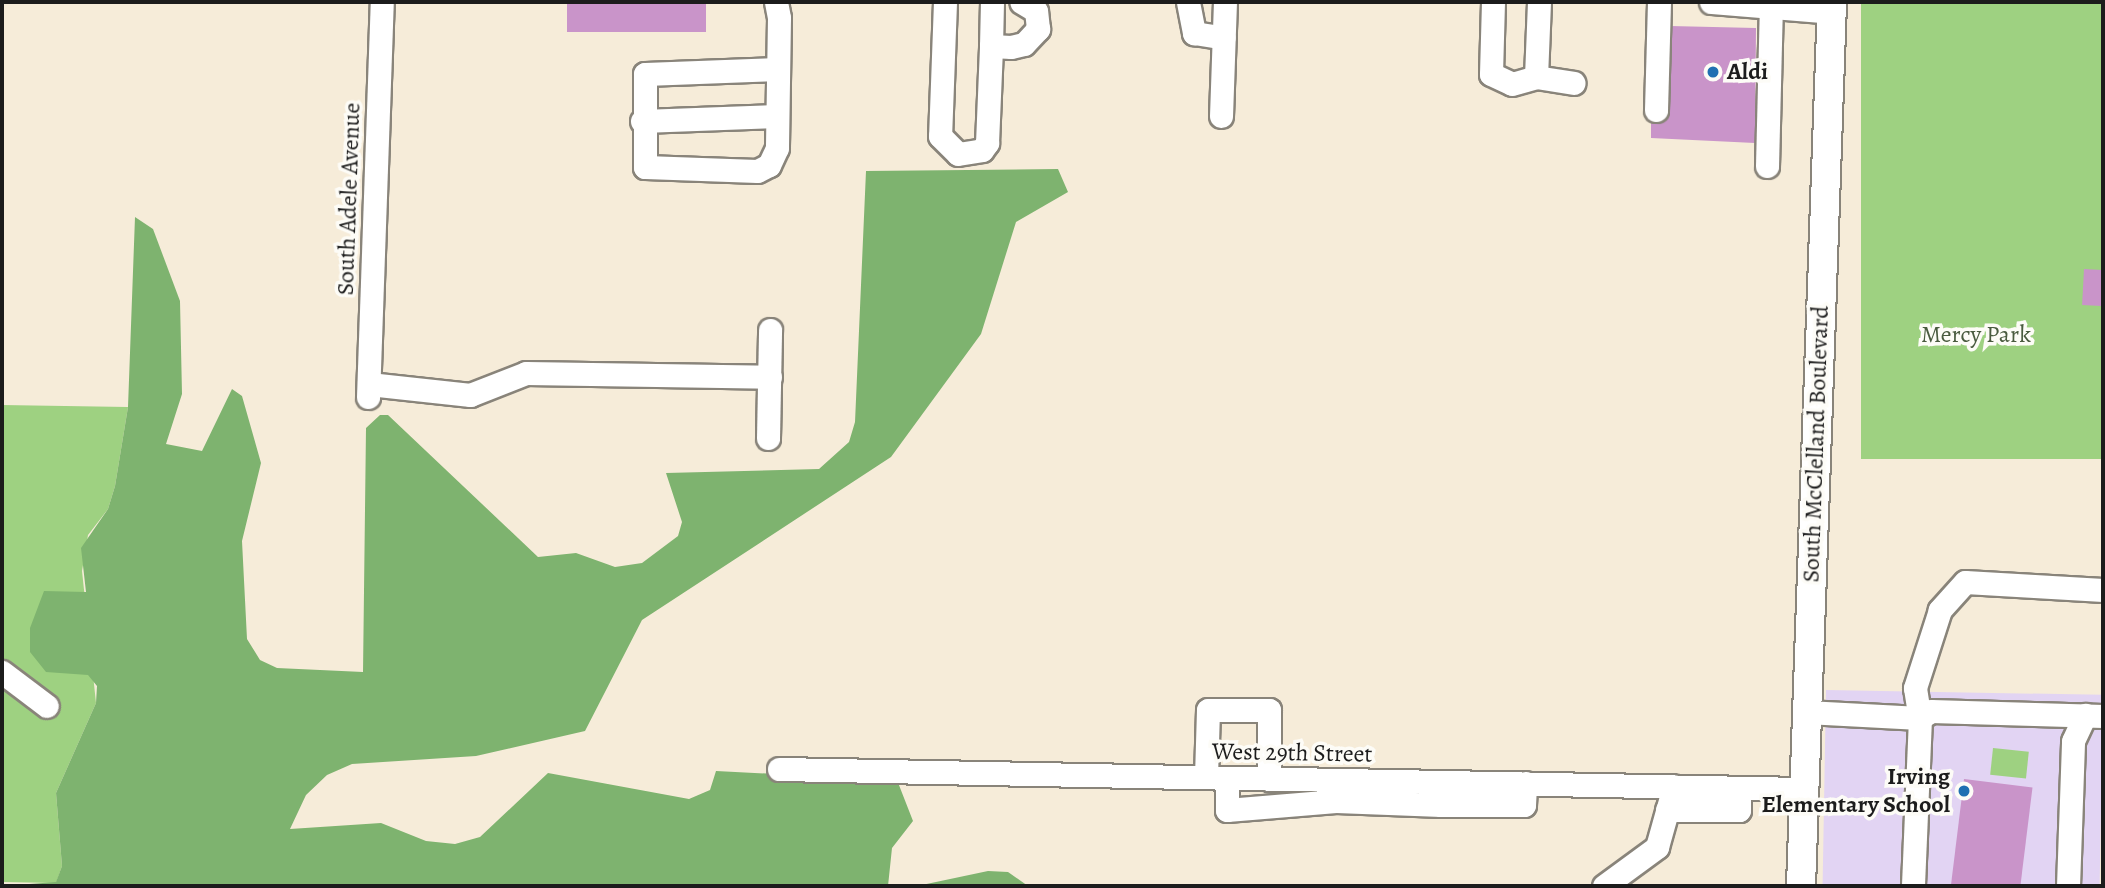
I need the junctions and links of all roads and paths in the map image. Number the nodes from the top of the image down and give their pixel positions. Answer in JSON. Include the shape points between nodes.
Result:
{"nodes":[{"id":1,"x":382,"y":2,"type":"edge"},
{"id":2,"x":776,"y":2,"type":"edge"},
{"id":3,"x":945,"y":2,"type":"edge"},
{"id":4,"x":992,"y":2,"type":"edge"},
{"id":5,"x":1021,"y":2,"type":"edge"},
{"id":6,"x":1188,"y":2,"type":"edge"},
{"id":7,"x":1224,"y":2,"type":"edge"},
{"id":8,"x":1493,"y":2,"type":"edge"},
{"id":9,"x":1539,"y":2,"type":"edge"},
{"id":10,"x":1659,"y":2,"type":"edge"},
{"id":11,"x":1711,"y":2,"type":"edge"},
{"id":12,"x":1762,"y":5,"type":"edge"},
{"id":13,"x":1832,"y":7,"type":"edge"},
{"id":14,"x":1224,"y":38,"type":"junction"},
{"id":15,"x":991,"y":46,"type":"junction"},
{"id":16,"x":778,"y":69,"type":"junction"},
{"id":17,"x":1536,"y":77,"type":"junction"},
{"id":18,"x":1574,"y":83,"type":"dead end"},
{"id":19,"x":1656,"y":110,"type":"dead end"},
{"id":20,"x":777,"y":116,"type":"junction"},
{"id":21,"x":1221,"y":116,"type":"dead end"},
{"id":22,"x":642,"y":121,"type":"junction"},
{"id":23,"x":1767,"y":166,"type":"dead end"},
{"id":24,"x":770,"y":330,"type":"dead end"},
{"id":25,"x":769,"y":377,"type":"junction"},
{"id":26,"x":768,"y":438,"type":"dead end"},
{"id":27,"x":2103,"y":590,"type":"edge"},
{"id":28,"x":2,"y":672,"type":"edge"},
{"id":29,"x":47,"y":706,"type":"dead end"},
{"id":30,"x":1806,"y":712,"type":"junction"},
{"id":31,"x":2094,"y":716,"type":"edge"},
{"id":32,"x":1920,"y":718,"type":"junction"},
{"id":33,"x":779,"y":769,"type":"dead end"},
{"id":34,"x":1216,"y":777,"type":"junction"},
{"id":35,"x":1269,"y":779,"type":"junction"},
{"id":36,"x":1674,"y":786,"type":"junction"},
{"id":37,"x":1739,"y":788,"type":"junction"},
{"id":38,"x":1804,"y":789,"type":"junction"},
{"id":39,"x":1336,"y":790,"type":"junction"},
{"id":40,"x":1667,"y":810,"type":"junction"},
{"id":41,"x":1604,"y":886,"type":"edge"},
{"id":42,"x":1801,"y":886,"type":"edge"},
{"id":43,"x":1913,"y":886,"type":"edge"},
{"id":44,"x":2068,"y":886,"type":"edge"}],
"edges":[{"from":1,"to":25,"type":"street","name":"South Adele Avenue","via":[[368,391],[470,395],[526,373]]},
{"from":2,"to":16,"type":"street"},
{"from":3,"to":15,"type":"street","via":[[940,136],[958,153],[982,150],[987,143]]},
{"from":4,"to":15,"type":"street"},
{"from":5,"to":15,"type":"street","via":[[1036,11],[1034,37]]},
{"from":6,"to":14,"type":"street","via":[[1194,33]]},
{"from":7,"to":14,"type":"street"},
{"from":8,"to":17,"type":"street","via":[[1492,74],[1512,84]]},
{"from":9,"to":17,"type":"street"},
{"from":10,"to":19,"type":"street"},
{"from":11,"to":12,"type":"street"},
{"from":12,"to":13,"type":"street"},
{"from":12,"to":23,"type":"street"},
{"from":13,"to":30,"type":"main road","name":"South McClelland Boulevard"},
{"from":14,"to":21,"type":"street"},
{"from":16,"to":20,"type":"street"},
{"from":16,"to":22,"type":"street","via":[[651,70],[641,80]]},
{"from":17,"to":18,"type":"street"},
{"from":20,"to":22,"type":"street"},
{"from":20,"to":22,"type":"street","via":[[777,148],[757,171],[655,172],[642,157]]},
{"from":24,"to":25,"type":"street"},
{"from":25,"to":26,"type":"street"},
{"from":27,"to":32,"type":"street","via":[[1965,582],[1940,610],[1920,665],[1915,688]]},
{"from":28,"to":29,"type":"street"},
{"from":30,"to":32,"type":"street"},
{"from":30,"to":38,"type":"main road","name":"South McClelland Boulevard"},
{"from":31,"to":32,"type":"street","via":[[1931,711]]},
{"from":31,"to":44,"type":"street","via":[[2073,741]]},
{"from":32,"to":43,"type":"street"},
{"from":33,"to":34,"type":"street","name":"West 29th Street"},
{"from":34,"to":35,"type":"street","name":"West 29th Street"},
{"from":34,"to":35,"type":"street","via":[[1208,710],[1269,710]]},
{"from":34,"to":39,"type":"street","via":[[1227,810]]},
{"from":35,"to":39,"type":"street","name":"West 29th Street"},
{"from":36,"to":37,"type":"street","name":"West 29th Street"},
{"from":36,"to":39,"type":"street","name":"West 29th Street","via":[[1525,783],[1441,793]]},
{"from":36,"to":40,"type":"street"},
{"from":37,"to":38,"type":"street","name":"West 29th Street"},
{"from":37,"to":40,"type":"street","via":[[1739,810]]},
{"from":38,"to":42,"type":"main road","name":"South McClelland Boulevard"},
{"from":40,"to":41,"type":"street","via":[[1657,847]]}]}
